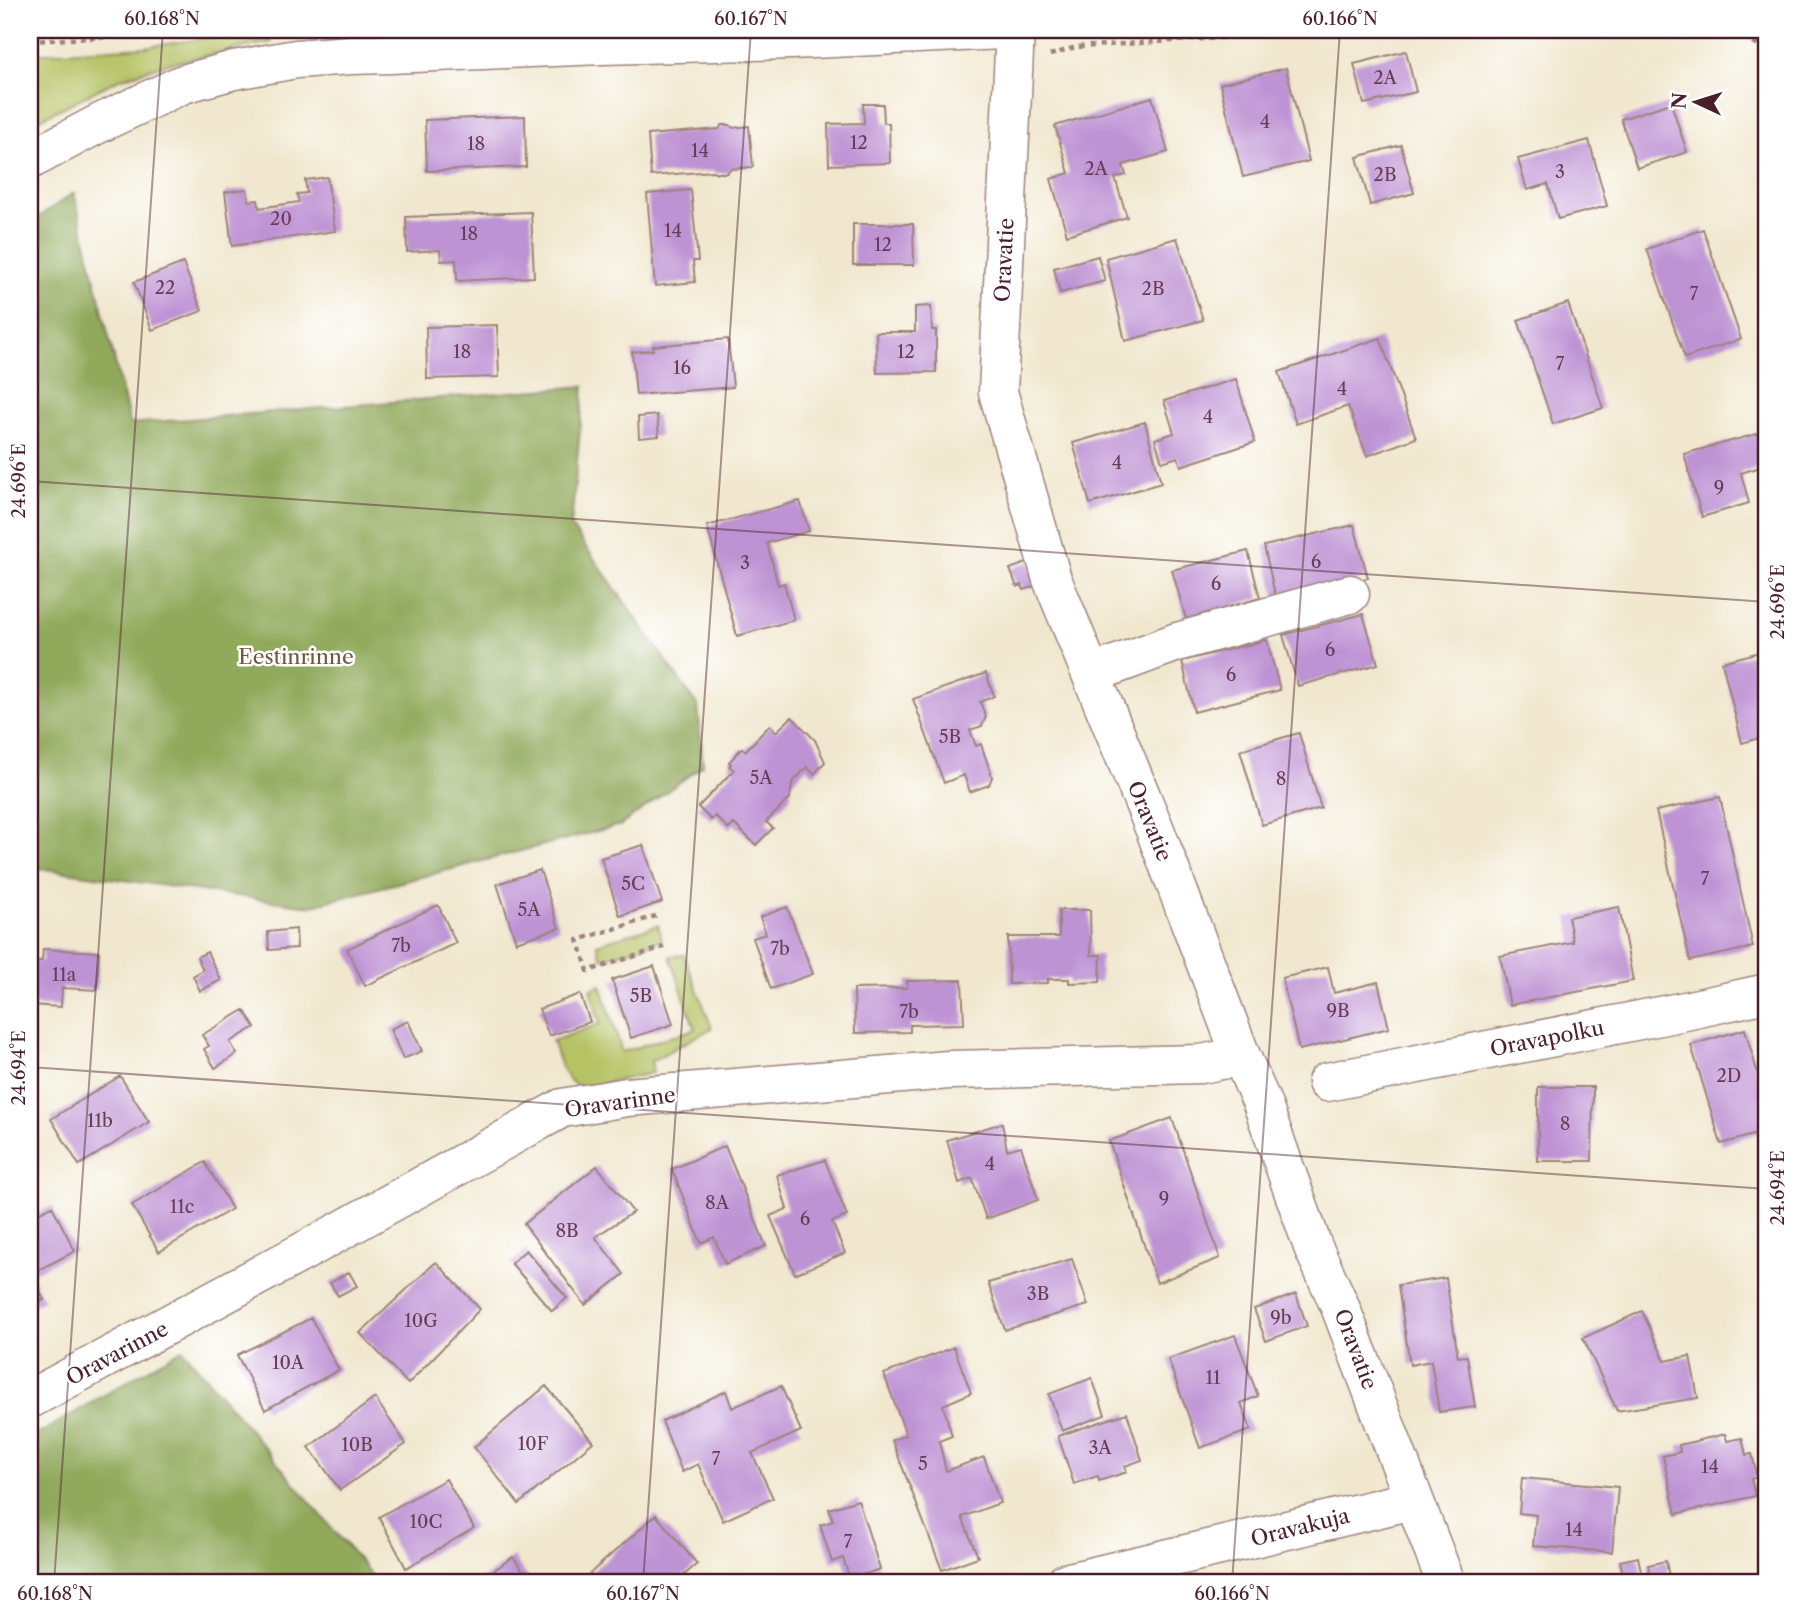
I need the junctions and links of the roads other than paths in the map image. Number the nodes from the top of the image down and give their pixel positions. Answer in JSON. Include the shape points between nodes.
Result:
{"nodes":[{"id":1,"x":1002,"y":30,"type":"edge"},
{"id":2,"x":1015,"y":30,"type":"edge"},
{"id":3,"x":30,"y":160,"type":"edge"},
{"id":4,"x":1350,"y":594,"type":"dead end"},
{"id":5,"x":1091,"y":674,"type":"junction"},
{"id":6,"x":1767,"y":993,"type":"edge"},
{"id":7,"x":1241,"y":1056,"type":"junction"},
{"id":8,"x":1327,"y":1082,"type":"dead end"},
{"id":9,"x":30,"y":1399,"type":"edge"},
{"id":10,"x":1413,"y":1500,"type":"junction"},
{"id":11,"x":1065,"y":1583,"type":"edge"},
{"id":12,"x":1446,"y":1583,"type":"edge"}],
"edges":[{"from":1,"to":3,"type":"street","via":[[296,59],[183,84]]},
{"from":2,"to":5,"type":"street","name":"Oravatie","via":[[998,392],[1052,579]]},
{"from":4,"to":5,"type":"street","via":[[1177,642]]},
{"from":5,"to":7,"type":"street","name":"Oravatie"},
{"from":6,"to":8,"type":"street","name":"Oravapolku"},
{"from":7,"to":9,"type":"street","name":"Oravarinne","via":[[1201,1064],[949,1070],[627,1097],[562,1108]]},
{"from":7,"to":10,"type":"street","name":"Oravatie"},
{"from":10,"to":11,"type":"street","name":"Oravakuja"},
{"from":10,"to":12,"type":"street","name":"Oravatie"}]}
